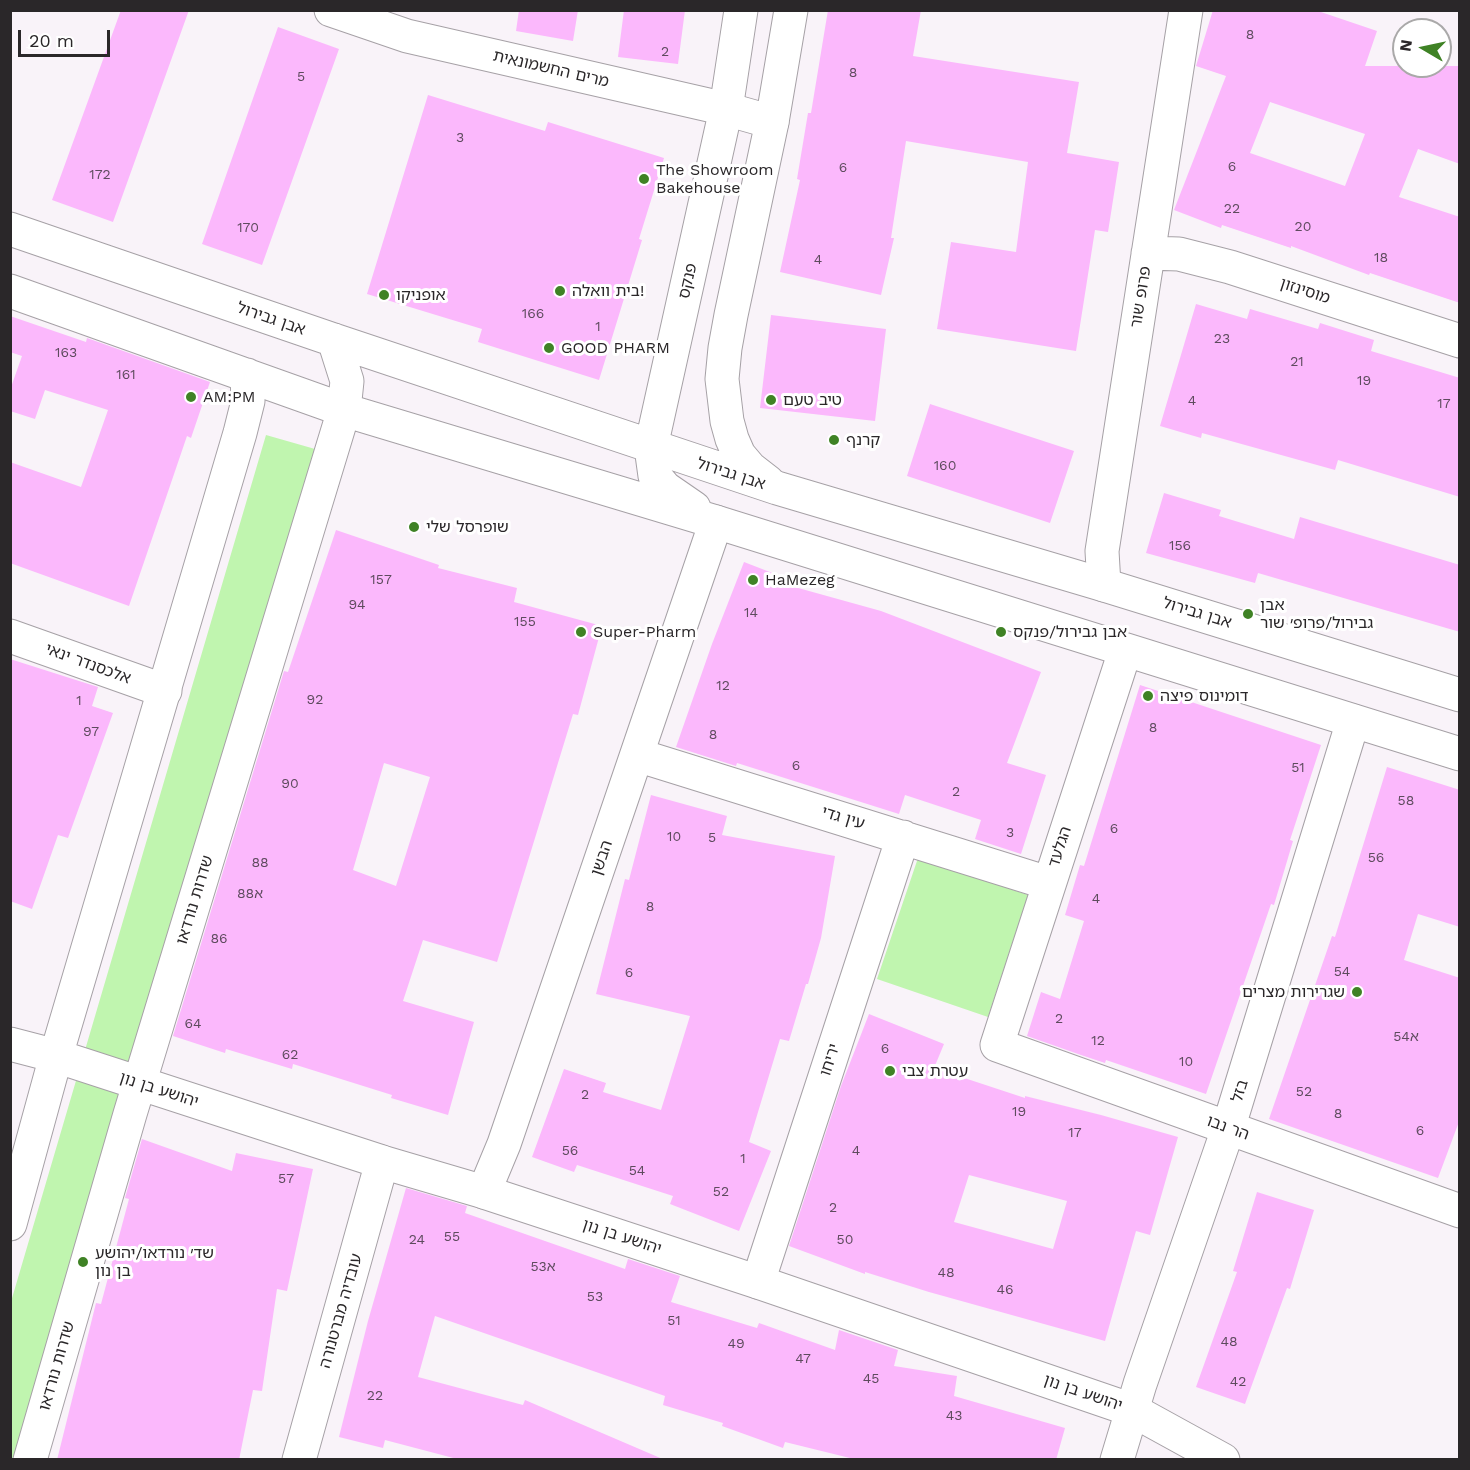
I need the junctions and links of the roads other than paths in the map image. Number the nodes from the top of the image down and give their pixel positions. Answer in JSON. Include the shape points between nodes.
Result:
{"nodes":[{"id":1,"x":331,"y":10,"type":"edge"},
{"id":2,"x":741,"y":10,"type":"edge"},
{"id":3,"x":791,"y":10,"type":"edge"},
{"id":4,"x":1186,"y":10,"type":"edge"},
{"id":5,"x":408,"y":23,"type":"edge"},
{"id":6,"x":726,"y":109,"type":"junction"},
{"id":7,"x":772,"y":122,"type":"junction"},
{"id":8,"x":10,"y":229,"type":"edge"},
{"id":9,"x":1148,"y":253,"type":"junction"},
{"id":10,"x":10,"y":291,"type":"edge"},
{"id":11,"x":334,"y":340,"type":"junction"},
{"id":12,"x":1460,"y":341,"type":"edge"},
{"id":13,"x":247,"y":375,"type":"junction"},
{"id":14,"x":344,"y":410,"type":"junction"},
{"id":15,"x":651,"y":447,"type":"junction"},
{"id":16,"x":777,"y":488,"type":"junction"},
{"id":17,"x":716,"y":522,"type":"junction"},
{"id":18,"x":1104,"y":585,"type":"junction"},
{"id":19,"x":10,"y":636,"type":"edge"},
{"id":20,"x":1125,"y":651,"type":"junction"},
{"id":21,"x":165,"y":691,"type":"junction"},
{"id":22,"x":1460,"y":695,"type":"edge"},
{"id":23,"x":1353,"y":721,"type":"junction"},
{"id":24,"x":1460,"y":754,"type":"edge"},
{"id":25,"x":637,"y":755,"type":"junction"},
{"id":26,"x":903,"y":837,"type":"junction"},
{"id":27,"x":1048,"y":883,"type":"junction"},
{"id":28,"x":10,"y":1044,"type":"edge"},
{"id":29,"x":997,"y":1045,"type":"joint"},
{"id":30,"x":56,"y":1056,"type":"junction"},
{"id":31,"x":139,"y":1083,"type":"junction"},
{"id":32,"x":1228,"y":1129,"type":"junction"},
{"id":33,"x":382,"y":1162,"type":"junction"},
{"id":34,"x":484,"y":1192,"type":"junction"},
{"id":35,"x":1460,"y":1211,"type":"edge"},
{"id":36,"x":10,"y":1224,"type":"edge"},
{"id":37,"x":758,"y":1282,"type":"junction"},
{"id":38,"x":1132,"y":1410,"type":"junction"},
{"id":39,"x":30,"y":1460,"type":"edge"},
{"id":40,"x":299,"y":1460,"type":"edge"},
{"id":41,"x":1117,"y":1460,"type":"edge"},
{"id":42,"x":1223,"y":1460,"type":"edge"}],
"edges":[{"from":1,"to":5,"type":"street","name":"מרים החשמונאית"},
{"from":2,"to":6,"type":"street","name":"פנקס"},
{"from":3,"to":7,"type":"street"},
{"from":4,"to":9,"type":"street","name":"פרופ שור"},
{"from":5,"to":6,"type":"street","name":"מרים החשמונאית"},
{"from":6,"to":7,"type":"street","name":"מרים החשמונאית"},
{"from":6,"to":15,"type":"street","name":"פנקס"},
{"from":7,"to":16,"type":"street","via":[[730,315],[722,379],[727,420],[740,455],[750,468]]},
{"from":8,"to":11,"type":"street","name":"אבן גבירול"},
{"from":9,"to":12,"type":"street","name":"מוסינזון","via":[[1179,254],[1230,267]]},
{"from":9,"to":18,"type":"street","name":"פרופ שור","via":[[1102,551]]},
{"from":10,"to":13,"type":"street"},
{"from":11,"to":14,"type":"street","name":"שדרות נורדאו","via":[[347,381]]},
{"from":11,"to":15,"type":"street","name":"אבן גבירול"},
{"from":13,"to":14,"type":"street"},
{"from":13,"to":21,"type":"street","via":[[248,401],[240,433]]},
{"from":14,"to":17,"type":"street"},
{"from":14,"to":31,"type":"street","name":"שדרות נורדאו"},
{"from":15,"to":16,"type":"street","name":"אבן גבירול"},
{"from":15,"to":17,"type":"street","name":"פנקס","via":[[656,476],[665,488]]},
{"from":16,"to":18,"type":"street","name":"אבן גבירול"},
{"from":17,"to":20,"type":"street"},
{"from":17,"to":25,"type":"street","name":"הבשן"},
{"from":18,"to":22,"type":"street","name":"אבן גבירול"},
{"from":19,"to":21,"type":"street","name":"אלכסנדר ינאי"},
{"from":20,"to":23,"type":"street"},
{"from":20,"to":27,"type":"street","name":"הגלעד"},
{"from":21,"to":30,"type":"street"},
{"from":23,"to":24,"type":"street"},
{"from":23,"to":32,"type":"street","name":"בזל"},
{"from":25,"to":26,"type":"street","name":"עין גדי"},
{"from":25,"to":34,"type":"street","name":"הבשן","via":[[504,1144]]},
{"from":26,"to":27,"type":"street","name":"עין גדי"},
{"from":26,"to":37,"type":"street","name":"יריחו"},
{"from":27,"to":29,"type":"street","name":"הגלעד"},
{"from":28,"to":30,"type":"street","name":"יהושע בן נון"},
{"from":29,"to":32,"type":"street","name":"הר נבו"},
{"from":30,"to":31,"type":"street","name":"יהושע בן נון"},
{"from":30,"to":36,"type":"street"},
{"from":31,"to":33,"type":"street","name":"יהושע בן נון"},
{"from":31,"to":39,"type":"street","name":"שדרות נורדאו"},
{"from":32,"to":35,"type":"street","name":"הר נבו"},
{"from":32,"to":38,"type":"street","name":"בזל"},
{"from":33,"to":34,"type":"street","name":"יהושע בן נון"},
{"from":33,"to":40,"type":"street","name":"עובדיה מברטנורה"},
{"from":34,"to":37,"type":"street","name":"יהושע בן נון"},
{"from":37,"to":38,"type":"street","name":"יהושע בן נון"},
{"from":38,"to":41,"type":"street","name":"בזל"},
{"from":38,"to":42,"type":"street","name":"יהושע בן נון"}]}
